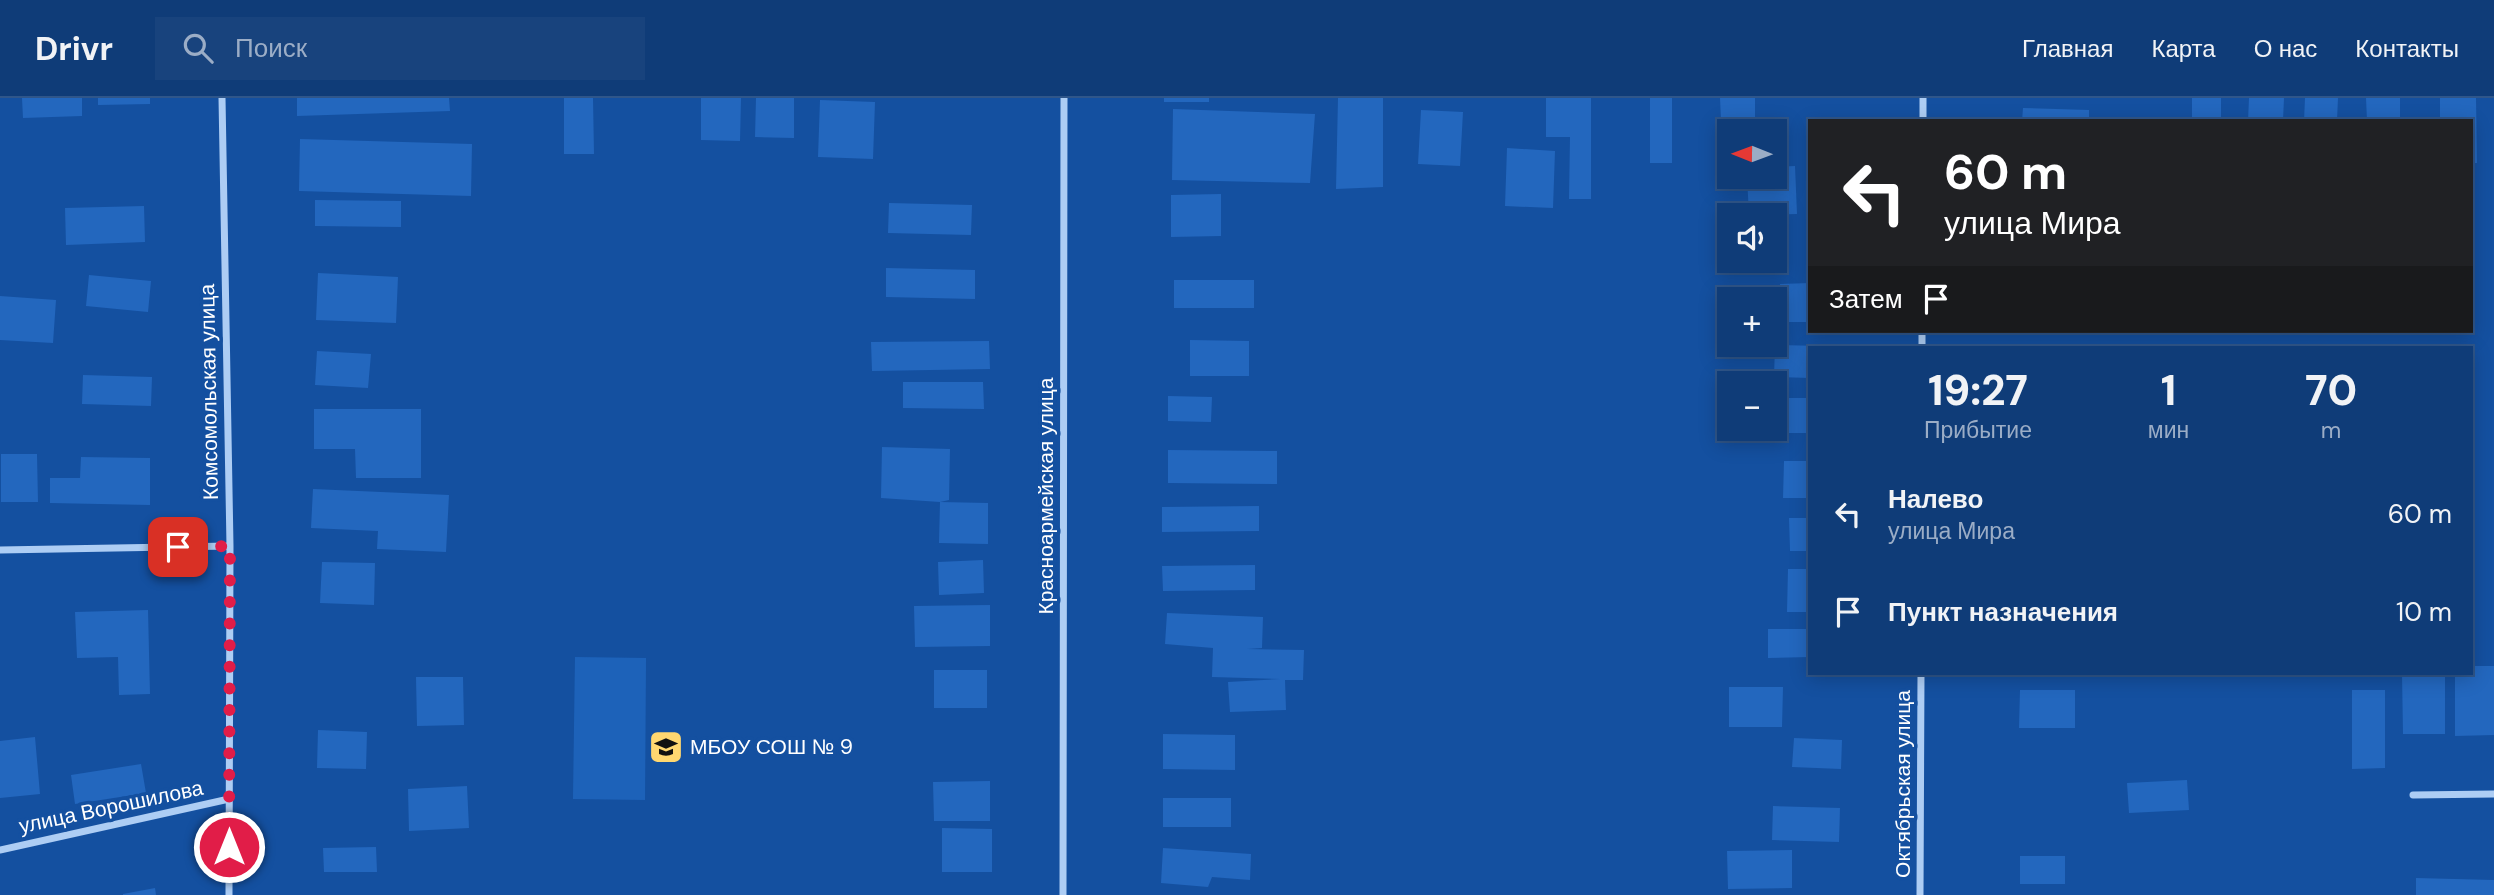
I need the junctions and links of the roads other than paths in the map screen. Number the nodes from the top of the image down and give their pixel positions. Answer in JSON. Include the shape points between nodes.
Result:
{"nodes":[{"id":1,"x":222,"y":98,"type":"edge"},
{"id":2,"x":1064,"y":98,"type":"edge"},
{"id":3,"x":1923,"y":98,"type":"edge"},
{"id":4,"x":1923,"y":119,"type":"edge"},
{"id":5,"x":230,"y":546,"type":"junction"},
{"id":6,"x":0,"y":550,"type":"edge"},
{"id":7,"x":1921,"y":675,"type":"edge"},
{"id":8,"x":2494,"y":794,"type":"edge"},
{"id":9,"x":2413,"y":795,"type":"dead end"},
{"id":10,"x":229,"y":799,"type":"junction"},
{"id":11,"x":0,"y":850,"type":"edge"},
{"id":12,"x":229,"y":895,"type":"edge"},
{"id":13,"x":1063,"y":895,"type":"edge"},
{"id":14,"x":1920,"y":895,"type":"edge"}],
"edges":[{"from":1,"to":5,"type":"street","name":"Комсомольская улица"},
{"from":2,"to":13,"type":"street","name":"Красноармейская улица"},
{"from":3,"to":4,"type":"street"},
{"from":5,"to":6,"type":"street"},
{"from":5,"to":10,"type":"street","name":"Комсомольская улица"},
{"from":7,"to":14,"type":"street","name":"Октябрьская улица"},
{"from":8,"to":9,"type":"street"},
{"from":10,"to":11,"type":"street","name":"улица Ворошилова"},
{"from":10,"to":12,"type":"street","name":"Комсомольская улица"}]}
